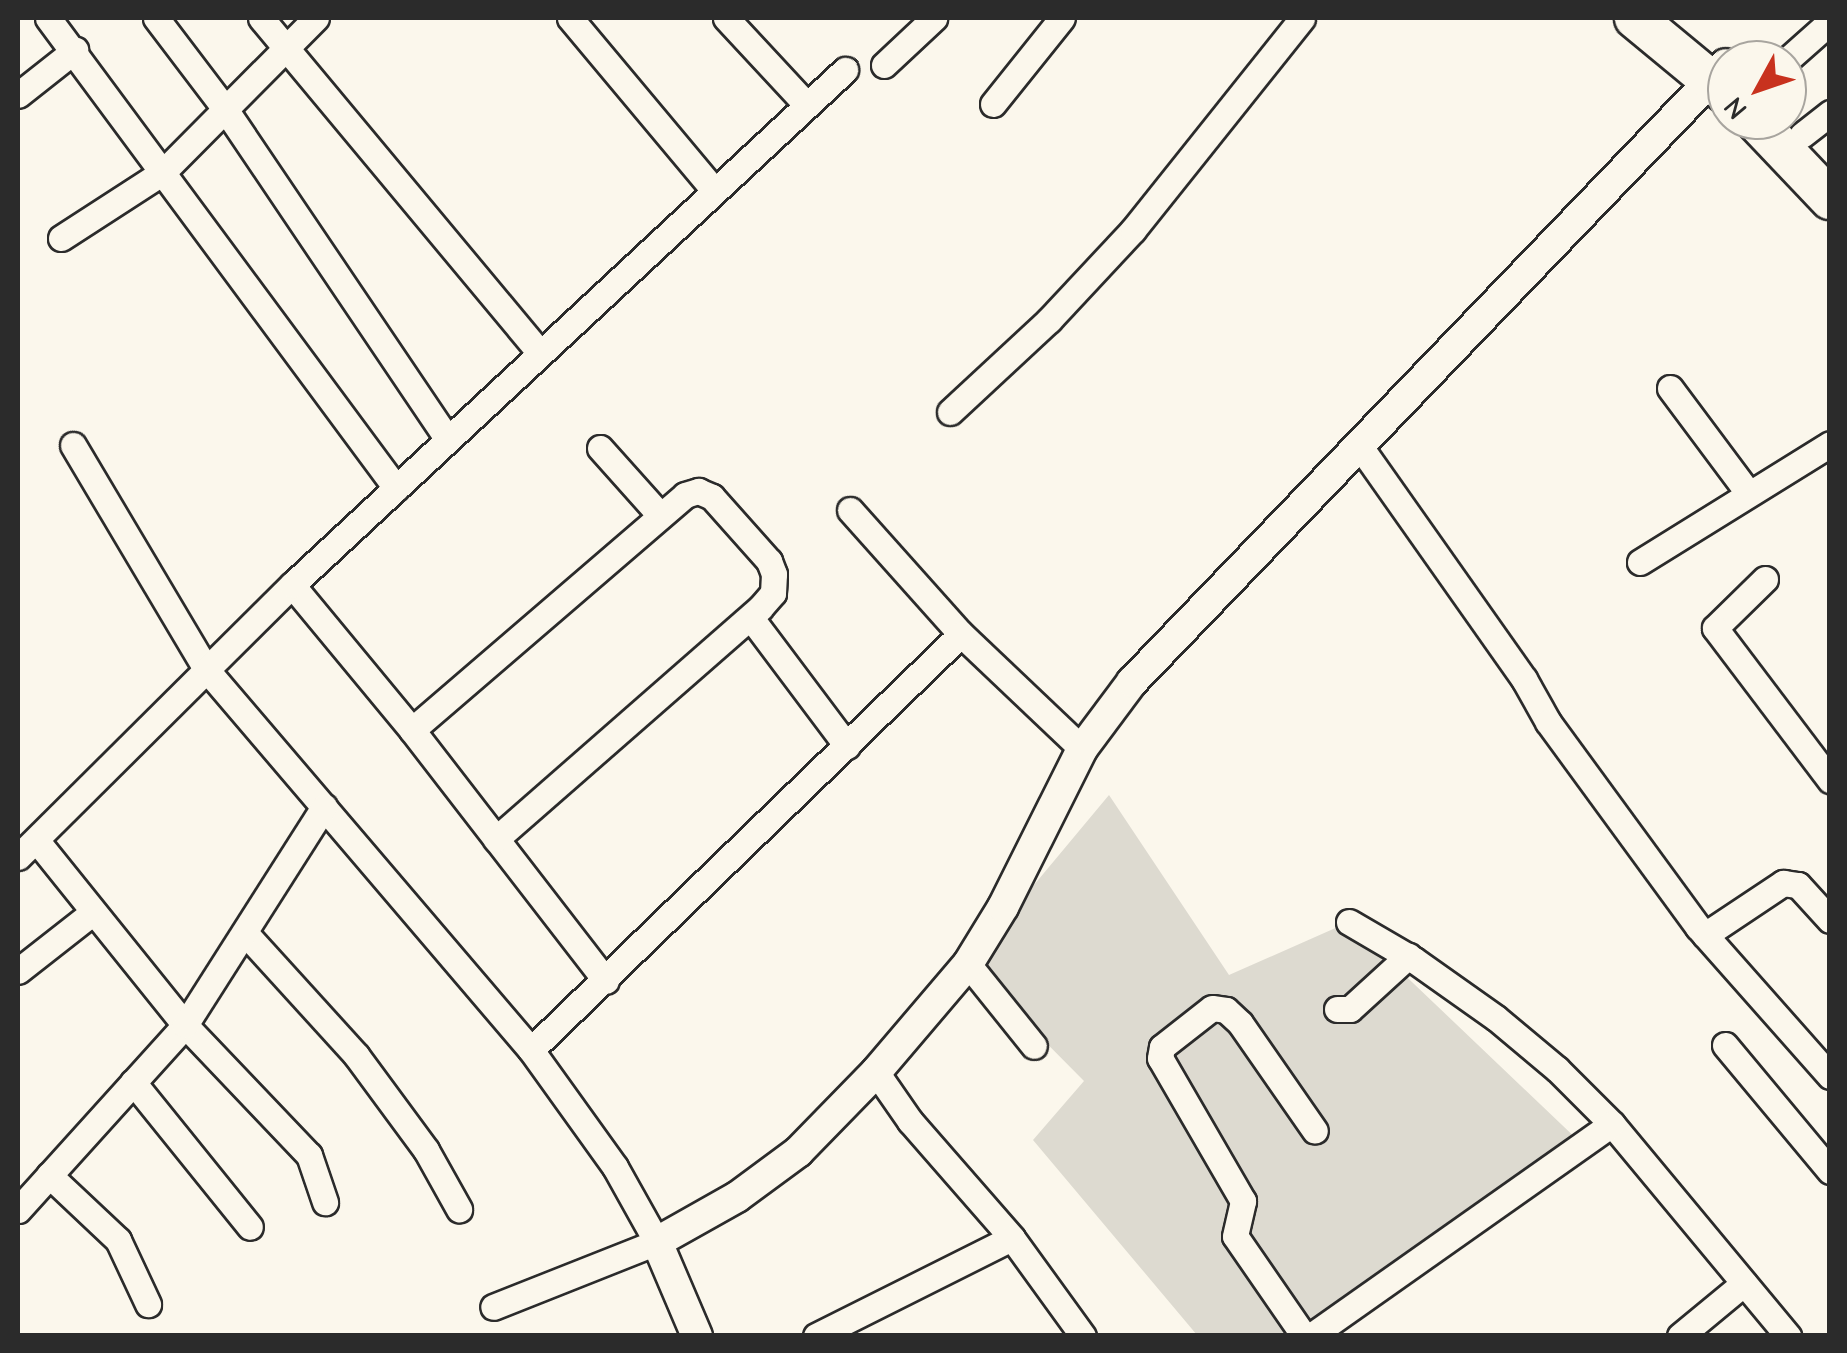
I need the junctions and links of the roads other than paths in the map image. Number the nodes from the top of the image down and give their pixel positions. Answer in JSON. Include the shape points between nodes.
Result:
{"nodes":[{"id":1,"x":48,"y":18,"type":"edge"},
{"id":2,"x":156,"y":18,"type":"edge"},
{"id":3,"x":261,"y":18,"type":"edge"},
{"id":4,"x":316,"y":18,"type":"edge"},
{"id":5,"x":570,"y":18,"type":"edge"},
{"id":6,"x":726,"y":18,"type":"edge"},
{"id":7,"x":934,"y":18,"type":"edge"},
{"id":8,"x":1062,"y":18,"type":"edge"},
{"id":9,"x":1302,"y":18,"type":"edge"},
{"id":10,"x":1635,"y":18,"type":"edge"},
{"id":11,"x":1672,"y":18,"type":"edge"},
{"id":12,"x":1830,"y":22,"type":"edge"},
{"id":13,"x":1807,"y":42,"type":"edge"},
{"id":14,"x":284,"y":49,"type":"junction"},
{"id":15,"x":75,"y":50,"type":"junction"},
{"id":16,"x":1707,"y":58,"type":"edge"},
{"id":17,"x":884,"y":65,"type":"dead end"},
{"id":18,"x":1707,"y":65,"type":"edge"},
{"id":19,"x":844,"y":70,"type":"dead end"},
{"id":20,"x":1707,"y":92,"type":"edge"},
{"id":21,"x":18,"y":95,"type":"edge"},
{"id":22,"x":806,"y":104,"type":"junction"},
{"id":23,"x":993,"y":104,"type":"dead end"},
{"id":24,"x":225,"y":109,"type":"junction"},
{"id":25,"x":1807,"y":125,"type":"edge"},
{"id":26,"x":1774,"y":140,"type":"edge"},
{"id":27,"x":1830,"y":168,"type":"edge"},
{"id":28,"x":163,"y":172,"type":"junction"},
{"id":29,"x":714,"y":190,"type":"junction"},
{"id":30,"x":1830,"y":199,"type":"edge"},
{"id":31,"x":61,"y":238,"type":"dead end"},
{"id":32,"x":540,"y":354,"type":"junction"},
{"id":33,"x":1670,"y":388,"type":"dead end"},
{"id":34,"x":950,"y":412,"type":"dead end"},
{"id":35,"x":448,"y":439,"type":"junction"},
{"id":36,"x":1830,"y":444,"type":"edge"},
{"id":37,"x":73,"y":446,"type":"dead end"},
{"id":38,"x":600,"y":448,"type":"dead end"},
{"id":39,"x":1361,"y":448,"type":"junction"},
{"id":40,"x":396,"y":488,"type":"junction"},
{"id":41,"x":1749,"y":494,"type":"junction"},
{"id":42,"x":850,"y":510,"type":"dead end"},
{"id":43,"x":660,"y":515,"type":"junction"},
{"id":44,"x":1640,"y":562,"type":"dead end"},
{"id":45,"x":1764,"y":579,"type":"dead end"},
{"id":46,"x":292,"y":584,"type":"junction"},
{"id":47,"x":750,"y":618,"type":"junction"},
{"id":48,"x":962,"y":634,"type":"junction"},
{"id":49,"x":206,"y":669,"type":"junction"},
{"id":50,"x":412,"y":730,"type":"junction"},
{"id":51,"x":847,"y":746,"type":"junction"},
{"id":52,"x":1082,"y":748,"type":"junction"},
{"id":53,"x":1830,"y":780,"type":"edge"},
{"id":54,"x":324,"y":808,"type":"junction"},
{"id":55,"x":496,"y":840,"type":"junction"},
{"id":56,"x":28,"y":849,"type":"edge"},
{"id":57,"x":92,"y":913,"type":"junction"},
{"id":58,"x":1830,"y":920,"type":"edge"},
{"id":59,"x":1349,"y":922,"type":"dead end"},
{"id":60,"x":246,"y":934,"type":"junction"},
{"id":61,"x":1705,"y":935,"type":"junction"},
{"id":62,"x":1408,"y":956,"type":"junction"},
{"id":63,"x":968,"y":964,"type":"junction"},
{"id":64,"x":18,"y":971,"type":"edge"},
{"id":65,"x":606,"y":981,"type":"junction"},
{"id":66,"x":1337,"y":1009,"type":"dead end"},
{"id":67,"x":186,"y":1025,"type":"junction"},
{"id":68,"x":1724,"y":1045,"type":"dead end"},
{"id":69,"x":1034,"y":1046,"type":"dead end"},
{"id":70,"x":531,"y":1050,"type":"junction"},
{"id":71,"x":876,"y":1072,"type":"junction"},
{"id":72,"x":1830,"y":1076,"type":"edge"},
{"id":73,"x":133,"y":1082,"type":"junction"},
{"id":74,"x":1612,"y":1124,"type":"junction"},
{"id":75,"x":1314,"y":1131,"type":"dead end"},
{"id":76,"x":1830,"y":1171,"type":"edge"},
{"id":77,"x":49,"y":1176,"type":"junction"},
{"id":78,"x":325,"y":1202,"type":"dead end"},
{"id":79,"x":458,"y":1209,"type":"dead end"},
{"id":80,"x":18,"y":1210,"type":"edge"},
{"id":81,"x":250,"y":1227,"type":"dead end"},
{"id":82,"x":1012,"y":1238,"type":"junction"},
{"id":83,"x":657,"y":1242,"type":"junction"},
{"id":84,"x":1744,"y":1283,"type":"junction"},
{"id":85,"x":148,"y":1304,"type":"dead end"},
{"id":86,"x":493,"y":1307,"type":"dead end"},
{"id":87,"x":696,"y":1336,"type":"edge"},
{"id":88,"x":816,"y":1336,"type":"edge"},
{"id":89,"x":1083,"y":1336,"type":"edge"},
{"id":90,"x":1308,"y":1336,"type":"edge"},
{"id":91,"x":1680,"y":1336,"type":"edge"},
{"id":92,"x":1788,"y":1336,"type":"edge"}],
"edges":[{"from":1,"to":15,"type":"street"},
{"from":2,"to":24,"type":"street"},
{"from":3,"to":14,"type":"street"},
{"from":4,"to":14,"type":"street"},
{"from":5,"to":29,"type":"street"},
{"from":6,"to":22,"type":"street"},
{"from":7,"to":17,"type":"street"},
{"from":8,"to":23,"type":"street"},
{"from":9,"to":34,"type":"street","via":[[1134,230]]},
{"from":10,"to":18,"type":"highway"},
{"from":11,"to":16,"type":"highway"},
{"from":12,"to":13,"type":"street"},
{"from":14,"to":24,"type":"street"},
{"from":14,"to":32,"type":"street"},
{"from":15,"to":21,"type":"street"},
{"from":15,"to":28,"type":"street"},
{"from":19,"to":22,"type":"street"},
{"from":20,"to":39,"type":"street","via":[[1528,265]]},
{"from":22,"to":29,"type":"street"},
{"from":24,"to":28,"type":"street"},
{"from":24,"to":35,"type":"street"},
{"from":25,"to":27,"type":"highway"},
{"from":26,"to":30,"type":"highway"},
{"from":28,"to":31,"type":"street"},
{"from":28,"to":40,"type":"street"},
{"from":29,"to":32,"type":"street"},
{"from":32,"to":35,"type":"street"},
{"from":33,"to":41,"type":"street"},
{"from":35,"to":40,"type":"street"},
{"from":36,"to":41,"type":"street"},
{"from":37,"to":49,"type":"street"},
{"from":38,"to":43,"type":"street"},
{"from":39,"to":52,"type":"street","via":[[1132,682]]},
{"from":39,"to":61,"type":"street","via":[[1548,722]]},
{"from":40,"to":46,"type":"street"},
{"from":41,"to":44,"type":"street"},
{"from":42,"to":48,"type":"street"},
{"from":43,"to":47,"type":"street","via":[[698,491],[712,497],[758,548],[774,574],[772,594]]},
{"from":43,"to":50,"type":"street"},
{"from":45,"to":53,"type":"street","via":[[1715,628]]},
{"from":46,"to":49,"type":"street"},
{"from":46,"to":50,"type":"street"},
{"from":47,"to":51,"type":"street"},
{"from":47,"to":55,"type":"street"},
{"from":48,"to":51,"type":"street"},
{"from":48,"to":52,"type":"street"},
{"from":49,"to":54,"type":"street"},
{"from":49,"to":56,"type":"street"},
{"from":50,"to":55,"type":"street"},
{"from":51,"to":65,"type":"street"},
{"from":52,"to":63,"type":"street"},
{"from":54,"to":60,"type":"street"},
{"from":54,"to":70,"type":"street"},
{"from":55,"to":65,"type":"street"},
{"from":56,"to":57,"type":"street"},
{"from":57,"to":64,"type":"street"},
{"from":57,"to":67,"type":"street"},
{"from":58,"to":61,"type":"street","via":[[1798,885],[1783,883]]},
{"from":59,"to":62,"type":"street"},
{"from":60,"to":67,"type":"street"},
{"from":60,"to":79,"type":"street","via":[[356,1055],[426,1150]]},
{"from":61,"to":72,"type":"street"},
{"from":62,"to":66,"type":"street","via":[[1350,1009]]},
{"from":62,"to":74,"type":"street","via":[[1496,1018]]},
{"from":63,"to":69,"type":"street"},
{"from":63,"to":71,"type":"street"},
{"from":65,"to":70,"type":"street"},
{"from":67,"to":73,"type":"street"},
{"from":67,"to":78,"type":"street","via":[[309,1155]]},
{"from":68,"to":76,"type":"street"},
{"from":70,"to":83,"type":"street","via":[[616,1167]]},
{"from":71,"to":82,"type":"street"},
{"from":71,"to":83,"type":"street","via":[[798,1152],[738,1197]]},
{"from":73,"to":77,"type":"street"},
{"from":73,"to":81,"type":"street"},
{"from":74,"to":84,"type":"street"},
{"from":74,"to":90,"type":"street"},
{"from":75,"to":90,"type":"street","via":[[1226,1010],[1212,1008],[1162,1047],[1160,1058],[1243,1201],[1235,1236]]},
{"from":77,"to":80,"type":"street"},
{"from":77,"to":85,"type":"street","via":[[118,1240]]},
{"from":82,"to":88,"type":"street"},
{"from":82,"to":89,"type":"street"},
{"from":83,"to":86,"type":"street"},
{"from":83,"to":87,"type":"street"},
{"from":84,"to":91,"type":"street"},
{"from":84,"to":92,"type":"street"}]}
